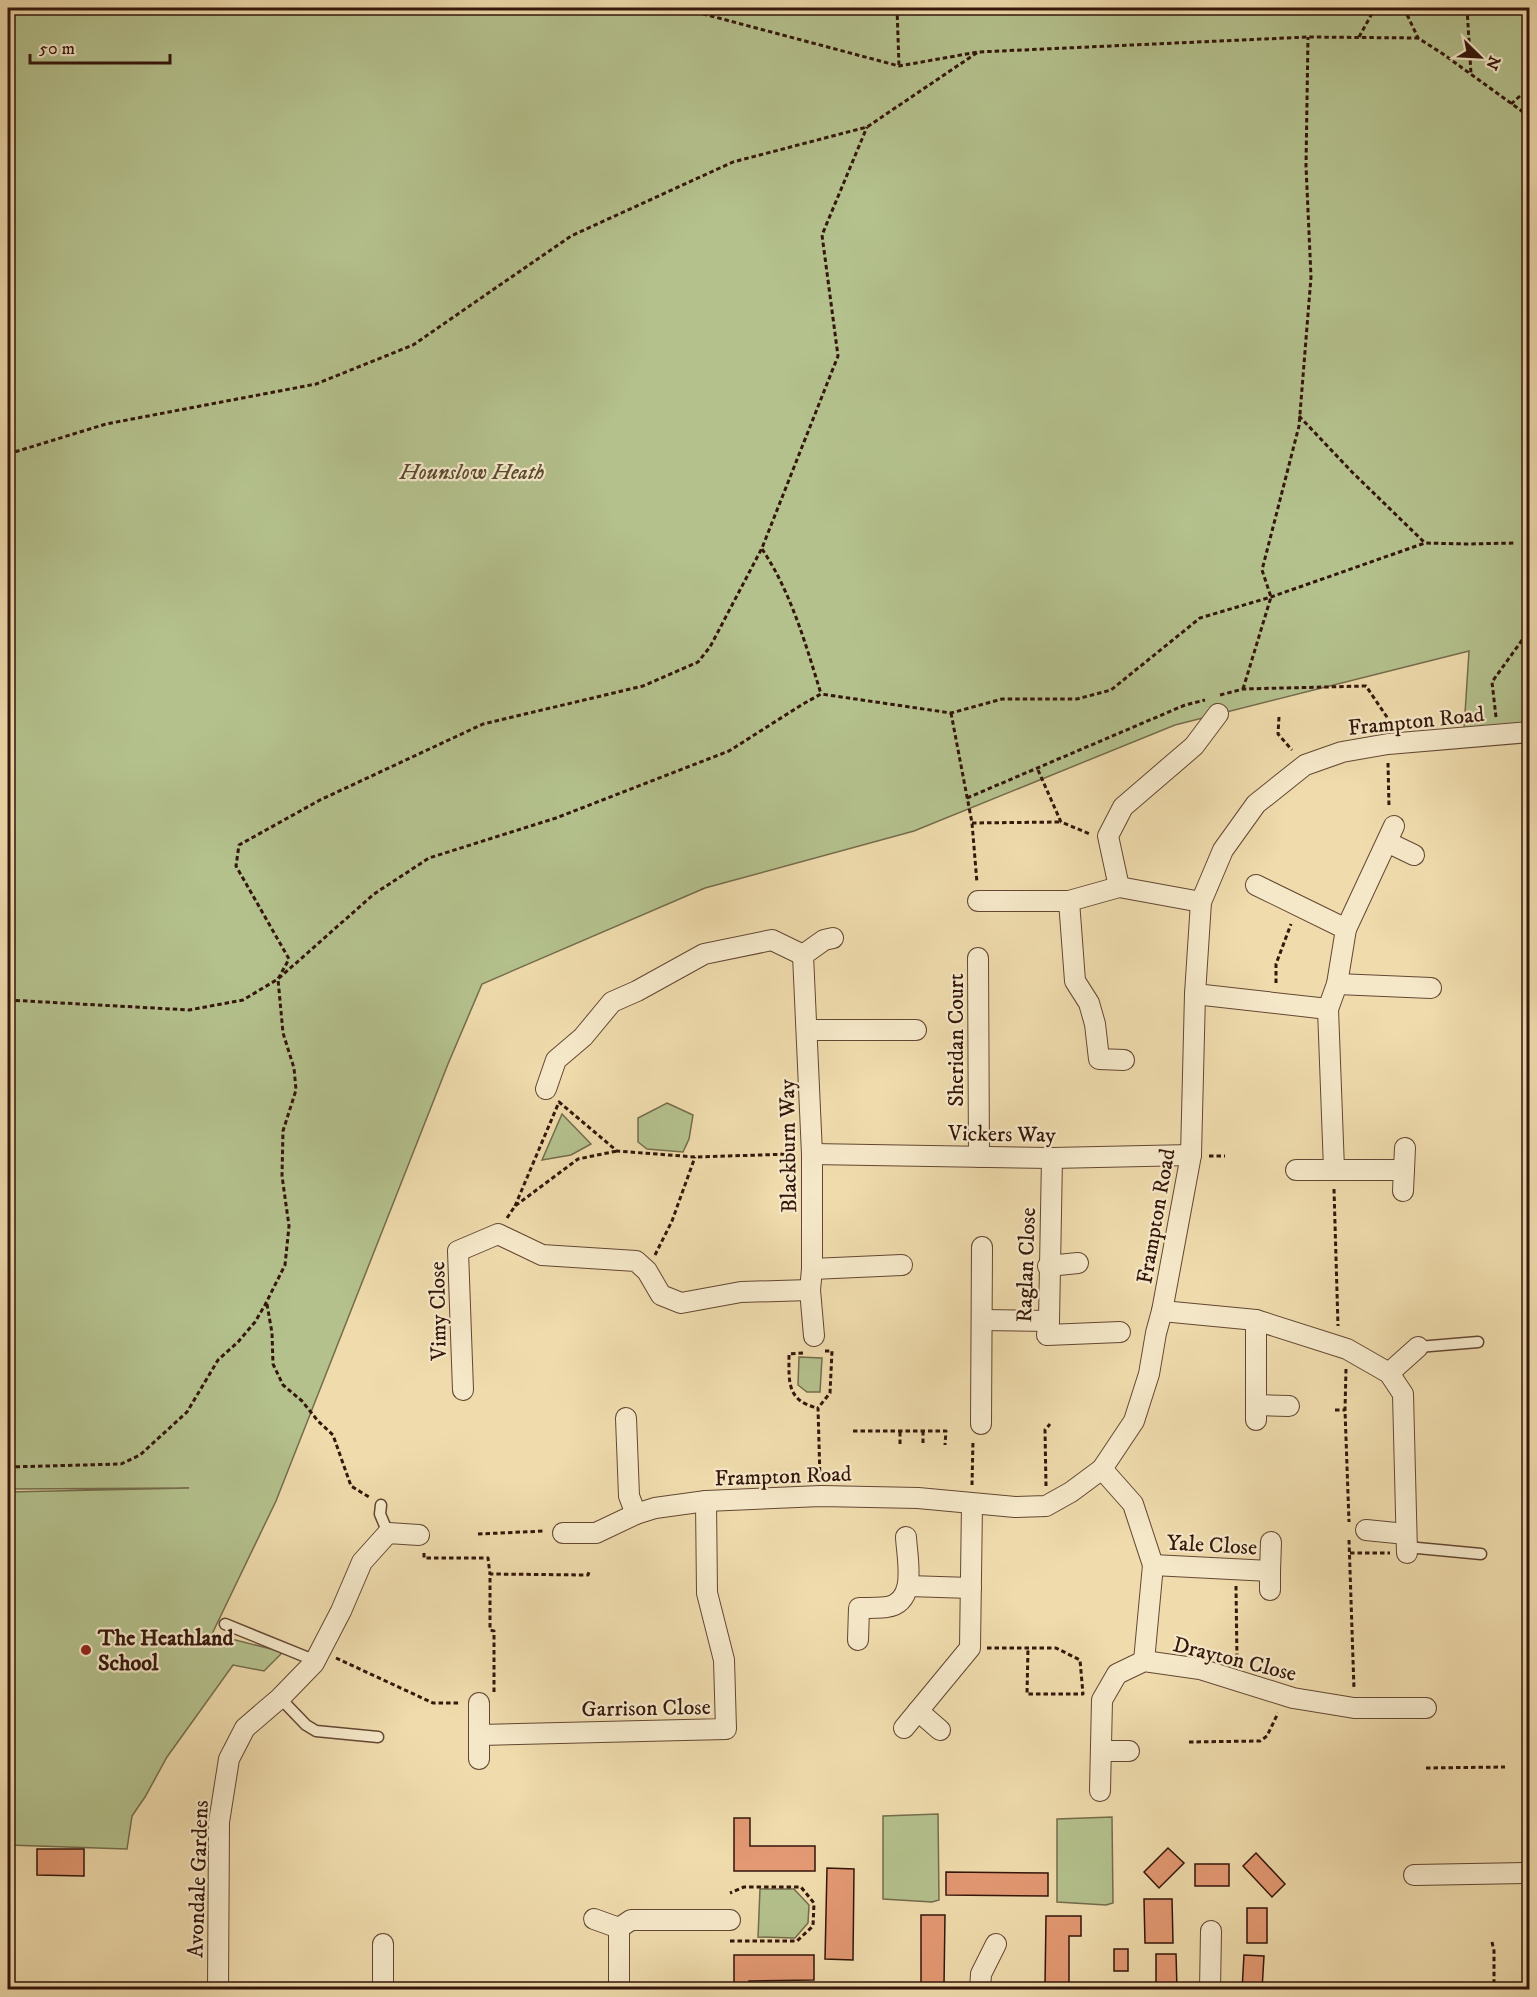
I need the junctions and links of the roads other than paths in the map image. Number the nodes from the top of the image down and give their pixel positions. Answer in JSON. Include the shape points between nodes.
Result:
{"nodes":[{"id":1,"x":1218,"y":714,"type":"dead end"},
{"id":2,"x":1530,"y":732,"type":"edge"},
{"id":3,"x":1414,"y":855,"type":"dead end"},
{"id":4,"x":1256,"y":885,"type":"dead end"},
{"id":5,"x":1119,"y":887,"type":"junction"},
{"id":6,"x":978,"y":901,"type":"road end"},
{"id":7,"x":1069,"y":901,"type":"junction"},
{"id":8,"x":1201,"y":902,"type":"junction"},
{"id":9,"x":1346,"y":929,"type":"junction"},
{"id":10,"x":833,"y":938,"type":"dead end"},
{"id":11,"x":803,"y":955,"type":"junction"},
{"id":12,"x":978,"y":958,"type":"dead end"},
{"id":13,"x":1337,"y":984,"type":"junction"},
{"id":14,"x":1431,"y":988,"type":"dead end"},
{"id":15,"x":1195,"y":994,"type":"junction"},
{"id":16,"x":1328,"y":1009,"type":"junction"},
{"id":17,"x":808,"y":1030,"type":"junction"},
{"id":18,"x":916,"y":1030,"type":"dead end"},
{"id":19,"x":1124,"y":1060,"type":"dead end"},
{"id":20,"x":546,"y":1089,"type":"dead end"},
{"id":21,"x":1406,"y":1148,"type":"dead end"},
{"id":22,"x":812,"y":1154,"type":"junction"},
{"id":23,"x":1191,"y":1155,"type":"junction"},
{"id":24,"x":979,"y":1157,"type":"junction"},
{"id":25,"x":1052,"y":1158,"type":"junction"},
{"id":26,"x":1334,"y":1169,"type":"junction"},
{"id":27,"x":1296,"y":1170,"type":"dead end"},
{"id":28,"x":1404,"y":1170,"type":"junction"},
{"id":29,"x":1403,"y":1191,"type":"dead end"},
{"id":30,"x":982,"y":1247,"type":"dead end"},
{"id":31,"x":1078,"y":1263,"type":"dead end"},
{"id":32,"x":902,"y":1265,"type":"dead end"},
{"id":33,"x":1048,"y":1266,"type":"junction"},
{"id":34,"x":813,"y":1269,"type":"junction"},
{"id":35,"x":810,"y":1290,"type":"junction"},
{"id":36,"x":1162,"y":1311,"type":"junction"},
{"id":37,"x":982,"y":1320,"type":"junction"},
{"id":38,"x":1256,"y":1320,"type":"junction"},
{"id":39,"x":1048,"y":1321,"type":"junction"},
{"id":40,"x":1120,"y":1332,"type":"dead end"},
{"id":41,"x":1478,"y":1342,"type":"dead end"},
{"id":42,"x":814,"y":1347,"type":"road end"},
{"id":43,"x":1418,"y":1347,"type":"joint"},
{"id":44,"x":1389,"y":1373,"type":"junction"},
{"id":45,"x":464,"y":1389,"type":"dead end"},
{"id":46,"x":1288,"y":1406,"type":"dead end"},
{"id":47,"x":626,"y":1418,"type":"dead end"},
{"id":48,"x":981,"y":1424,"type":"road end"},
{"id":49,"x":1102,"y":1469,"type":"junction"},
{"id":50,"x":706,"y":1501,"type":"junction"},
{"id":51,"x":972,"y":1504,"type":"junction"},
{"id":52,"x":381,"y":1505,"type":"road end"},
{"id":53,"x":646,"y":1511,"type":"junction"},
{"id":54,"x":1366,"y":1530,"type":"dead end"},
{"id":55,"x":388,"y":1533,"type":"junction"},
{"id":56,"x":563,"y":1533,"type":"road end"},
{"id":57,"x":906,"y":1537,"type":"dead end"},
{"id":58,"x":421,"y":1541,"type":"road end"},
{"id":59,"x":1271,"y":1542,"type":"dead end"},
{"id":60,"x":1407,"y":1545,"type":"junction"},
{"id":61,"x":1481,"y":1554,"type":"dead end"},
{"id":62,"x":1153,"y":1565,"type":"junction"},
{"id":63,"x":908,"y":1586,"type":"junction"},
{"id":64,"x":971,"y":1588,"type":"junction"},
{"id":65,"x":225,"y":1624,"type":"dead end"},
{"id":66,"x":858,"y":1640,"type":"dead end"},
{"id":67,"x":318,"y":1656,"type":"junction"},
{"id":68,"x":1144,"y":1661,"type":"junction"},
{"id":69,"x":280,"y":1698,"type":"junction"},
{"id":70,"x":479,"y":1703,"type":"road end"},
{"id":71,"x":1426,"y":1707,"type":"dead end"},
{"id":72,"x":918,"y":1711,"type":"junction"},
{"id":73,"x":904,"y":1728,"type":"dead end"},
{"id":74,"x":940,"y":1730,"type":"dead end"},
{"id":75,"x":480,"y":1735,"type":"junction"},
{"id":76,"x":378,"y":1737,"type":"dead end"},
{"id":77,"x":1101,"y":1751,"type":"junction"},
{"id":78,"x":1129,"y":1751,"type":"dead end"},
{"id":79,"x":479,"y":1759,"type":"dead end"},
{"id":80,"x":1100,"y":1791,"type":"dead end"},
{"id":81,"x":1530,"y":1873,"type":"edge"},
{"id":82,"x":1414,"y":1875,"type":"dead end"},
{"id":83,"x":594,"y":1918,"type":"dead end"},
{"id":84,"x":730,"y":1920,"type":"dead end"},
{"id":85,"x":619,"y":1928,"type":"junction"},
{"id":86,"x":1211,"y":1930,"type":"dead end"},
{"id":87,"x":383,"y":1944,"type":"dead end"},
{"id":88,"x":996,"y":1944,"type":"dead end"},
{"id":89,"x":218,"y":1989,"type":"edge"},
{"id":90,"x":383,"y":1989,"type":"edge"},
{"id":91,"x":619,"y":1989,"type":"edge"},
{"id":92,"x":980,"y":1989,"type":"edge"},
{"id":93,"x":1210,"y":1989,"type":"edge"}],
"edges":[{"from":1,"to":5,"type":"street","via":[[1194,746],[1123,807],[1108,836]]},
{"from":2,"to":8,"type":"street","name":"Frampton Road","via":[[1396,743],[1342,752],[1305,765],[1256,804],[1223,850]]},
{"from":3,"to":9,"type":"street","via":[[1390,834]]},
{"from":4,"to":9,"type":"street"},
{"from":5,"to":7,"type":"street"},
{"from":5,"to":8,"type":"street"},
{"from":6,"to":7,"type":"street"},
{"from":7,"to":19,"type":"street","via":[[1075,981],[1089,1003],[1099,1059]]},
{"from":8,"to":15,"type":"street","name":"Frampton Road"},
{"from":9,"to":13,"type":"street"},
{"from":10,"to":11,"type":"street"},
{"from":11,"to":17,"type":"street","name":"Blackburn Way"},
{"from":11,"to":20,"type":"street","via":[[772,940],[704,954],[612,1002],[583,1037],[556,1060]]},
{"from":12,"to":24,"type":"street","name":"Sheridan Court"},
{"from":13,"to":14,"type":"street"},
{"from":13,"to":16,"type":"street"},
{"from":15,"to":16,"type":"street"},
{"from":15,"to":23,"type":"street","name":"Frampton Road"},
{"from":16,"to":26,"type":"street"},
{"from":17,"to":18,"type":"street"},
{"from":17,"to":22,"type":"street","name":"Blackburn Way"},
{"from":21,"to":28,"type":"street"},
{"from":22,"to":24,"type":"street","name":"Vickers Way"},
{"from":22,"to":34,"type":"street","name":"Blackburn Way"},
{"from":23,"to":25,"type":"street","name":"Vickers Way"},
{"from":23,"to":36,"type":"street","name":"Frampton Road"},
{"from":24,"to":25,"type":"street","name":"Vickers Way"},
{"from":25,"to":33,"type":"street","name":"Raglan Close"},
{"from":26,"to":27,"type":"street"},
{"from":26,"to":28,"type":"street"},
{"from":28,"to":29,"type":"street"},
{"from":30,"to":37,"type":"street"},
{"from":31,"to":33,"type":"street"},
{"from":32,"to":34,"type":"street"},
{"from":33,"to":39,"type":"street","name":"Raglan Close"},
{"from":34,"to":35,"type":"street","name":"Blackburn Way"},
{"from":35,"to":42,"type":"street","name":"Blackburn Way"},
{"from":35,"to":45,"type":"street","name":"Vimy Close","via":[[741,1292],[681,1303],[661,1295],[636,1261],[542,1255],[498,1234],[458,1251]]},
{"from":36,"to":38,"type":"street"},
{"from":36,"to":49,"type":"street","name":"Frampton Road","via":[[1134,1421]]},
{"from":37,"to":39,"type":"street"},
{"from":37,"to":48,"type":"street"},
{"from":38,"to":44,"type":"street","via":[[1347,1350]]},
{"from":38,"to":46,"type":"street","via":[[1256,1413]]},
{"from":39,"to":40,"type":"street","name":"Raglan Close","via":[[1047,1335]]},
{"from":41,"to":43,"type":"lane"},
{"from":43,"to":44,"type":"street"},
{"from":44,"to":60,"type":"street","via":[[1403,1394]]},
{"from":47,"to":53,"type":"street","via":[[629,1496]]},
{"from":49,"to":51,"type":"street","name":"Frampton Road","via":[[1046,1506]]},
{"from":49,"to":62,"type":"street","via":[[1133,1504]]},
{"from":50,"to":51,"type":"street","name":"Frampton Road","via":[[821,1496],[918,1498]]},
{"from":50,"to":53,"type":"street","name":"Frampton Road"},
{"from":50,"to":75,"type":"street","name":"Garrison Close","via":[[707,1593],[724,1660],[726,1729]]},
{"from":51,"to":64,"type":"street"},
{"from":52,"to":55,"type":"lane","via":[[380,1514]]},
{"from":53,"to":56,"type":"street","name":"Frampton Road","via":[[596,1533]]},
{"from":54,"to":60,"type":"street"},
{"from":55,"to":58,"type":"street"},
{"from":55,"to":67,"type":"street","name":"Avondale Gardens","via":[[362,1562]]},
{"from":57,"to":63,"type":"street"},
{"from":59,"to":62,"type":"street","name":"Yale Close","via":[[1270,1581],[1236,1569]]},
{"from":60,"to":61,"type":"lane"},
{"from":62,"to":68,"type":"street"},
{"from":63,"to":64,"type":"street"},
{"from":63,"to":66,"type":"street","via":[[898,1603],[859,1608]]},
{"from":64,"to":72,"type":"street","via":[[970,1648]]},
{"from":65,"to":67,"type":"lane"},
{"from":67,"to":69,"type":"street","name":"Avondale Gardens"},
{"from":68,"to":71,"type":"street","name":"Drayton Close","via":[[1200,1669],[1286,1695],[1354,1708]]},
{"from":68,"to":77,"type":"street","name":"Drayton Close","via":[[1117,1674],[1102,1700]]},
{"from":69,"to":76,"type":"lane","via":[[315,1731]]},
{"from":69,"to":89,"type":"street","name":"Avondale Gardens","via":[[245,1728],[229,1759],[219,1822]]},
{"from":70,"to":75,"type":"street"},
{"from":72,"to":73,"type":"street"},
{"from":72,"to":74,"type":"street"},
{"from":75,"to":79,"type":"street"},
{"from":77,"to":78,"type":"street"},
{"from":77,"to":80,"type":"street","name":"Drayton Close"},
{"from":81,"to":82,"type":"street"},
{"from":83,"to":85,"type":"street"},
{"from":84,"to":85,"type":"street","via":[[631,1920]]},
{"from":85,"to":91,"type":"street"},
{"from":86,"to":93,"type":"street"},
{"from":87,"to":90,"type":"street"},
{"from":88,"to":92,"type":"street","via":[[981,1974]]}]}
